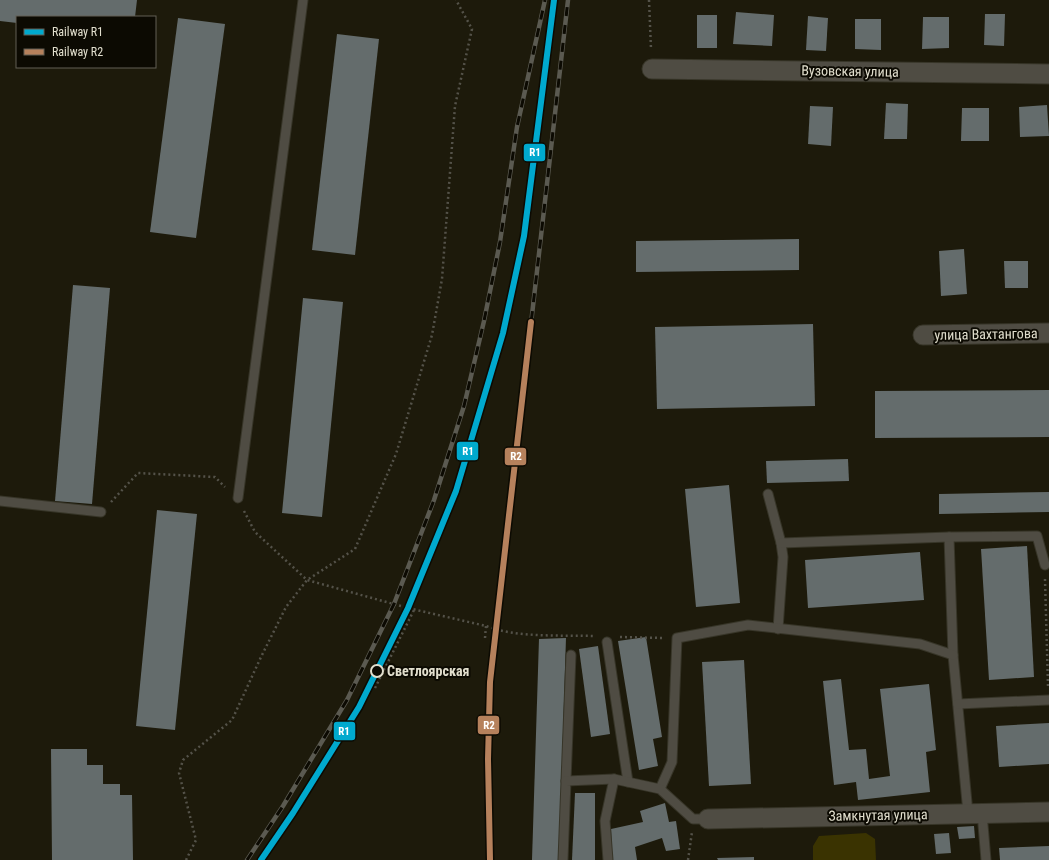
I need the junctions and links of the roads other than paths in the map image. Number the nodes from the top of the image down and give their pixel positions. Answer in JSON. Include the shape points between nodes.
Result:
{"nodes":[{"id":1,"x":303,"y":0,"type":"edge"},
{"id":2,"x":652,"y":69,"type":"road end"},
{"id":3,"x":1049,"y":74,"type":"edge"},
{"id":4,"x":1049,"y":333,"type":"edge"},
{"id":5,"x":923,"y":335,"type":"dead end"},
{"id":6,"x":768,"y":494,"type":"dead end"},
{"id":7,"x":238,"y":498,"type":"road end"},
{"id":8,"x":0,"y":501,"type":"edge"},
{"id":9,"x":101,"y":512,"type":"road end"},
{"id":10,"x":949,"y":537,"type":"junction"},
{"id":11,"x":781,"y":543,"type":"junction"},
{"id":12,"x":1045,"y":565,"type":"road end"},
{"id":13,"x":778,"y":629,"type":"junction"},
{"id":14,"x":610,"y":639,"type":"road end"},
{"id":15,"x":570,"y":655,"type":"dead end"},
{"id":16,"x":953,"y":655,"type":"junction"},
{"id":17,"x":1049,"y":700,"type":"edge"},
{"id":18,"x":958,"y":704,"type":"junction"},
{"id":19,"x":566,"y":780,"type":"junction"},
{"id":20,"x":614,"y":780,"type":"junction"},
{"id":21,"x":628,"y":782,"type":"junction"},
{"id":22,"x":660,"y":789,"type":"junction"},
{"id":23,"x":1049,"y":812,"type":"edge"},
{"id":24,"x":975,"y":813,"type":"junction"},
{"id":25,"x":700,"y":819,"type":"joint"},
{"id":26,"x":563,"y":860,"type":"edge"},
{"id":27,"x":608,"y":860,"type":"edge"},
{"id":28,"x":986,"y":860,"type":"edge"}],
"edges":[{"from":1,"to":7,"type":"lane"},
{"from":2,"to":3,"type":"street","name":"Вузовская улица"},
{"from":4,"to":5,"type":"street","name":"улица Вахтангова"},
{"from":6,"to":11,"type":"lane"},
{"from":8,"to":9,"type":"lane"},
{"from":10,"to":11,"type":"lane"},
{"from":10,"to":12,"type":"lane","via":[[1037,536]]},
{"from":10,"to":16,"type":"lane"},
{"from":11,"to":13,"type":"lane","via":[[783,557]]},
{"from":13,"to":16,"type":"lane","via":[[920,644]]},
{"from":13,"to":22,"type":"lane","via":[[748,625],[677,638],[672,762]]},
{"from":14,"to":21,"type":"lane"},
{"from":15,"to":19,"type":"lane"},
{"from":16,"to":18,"type":"lane"},
{"from":17,"to":18,"type":"lane"},
{"from":18,"to":24,"type":"lane"},
{"from":19,"to":20,"type":"lane"},
{"from":19,"to":26,"type":"lane"},
{"from":20,"to":21,"type":"lane"},
{"from":20,"to":27,"type":"lane","via":[[605,821]]},
{"from":21,"to":22,"type":"lane"},
{"from":22,"to":25,"type":"lane"},
{"from":23,"to":24,"type":"street","name":"Замкнутая улица"},
{"from":24,"to":25,"type":"street","name":"Замкнутая улица"},
{"from":24,"to":28,"type":"lane"}]}
